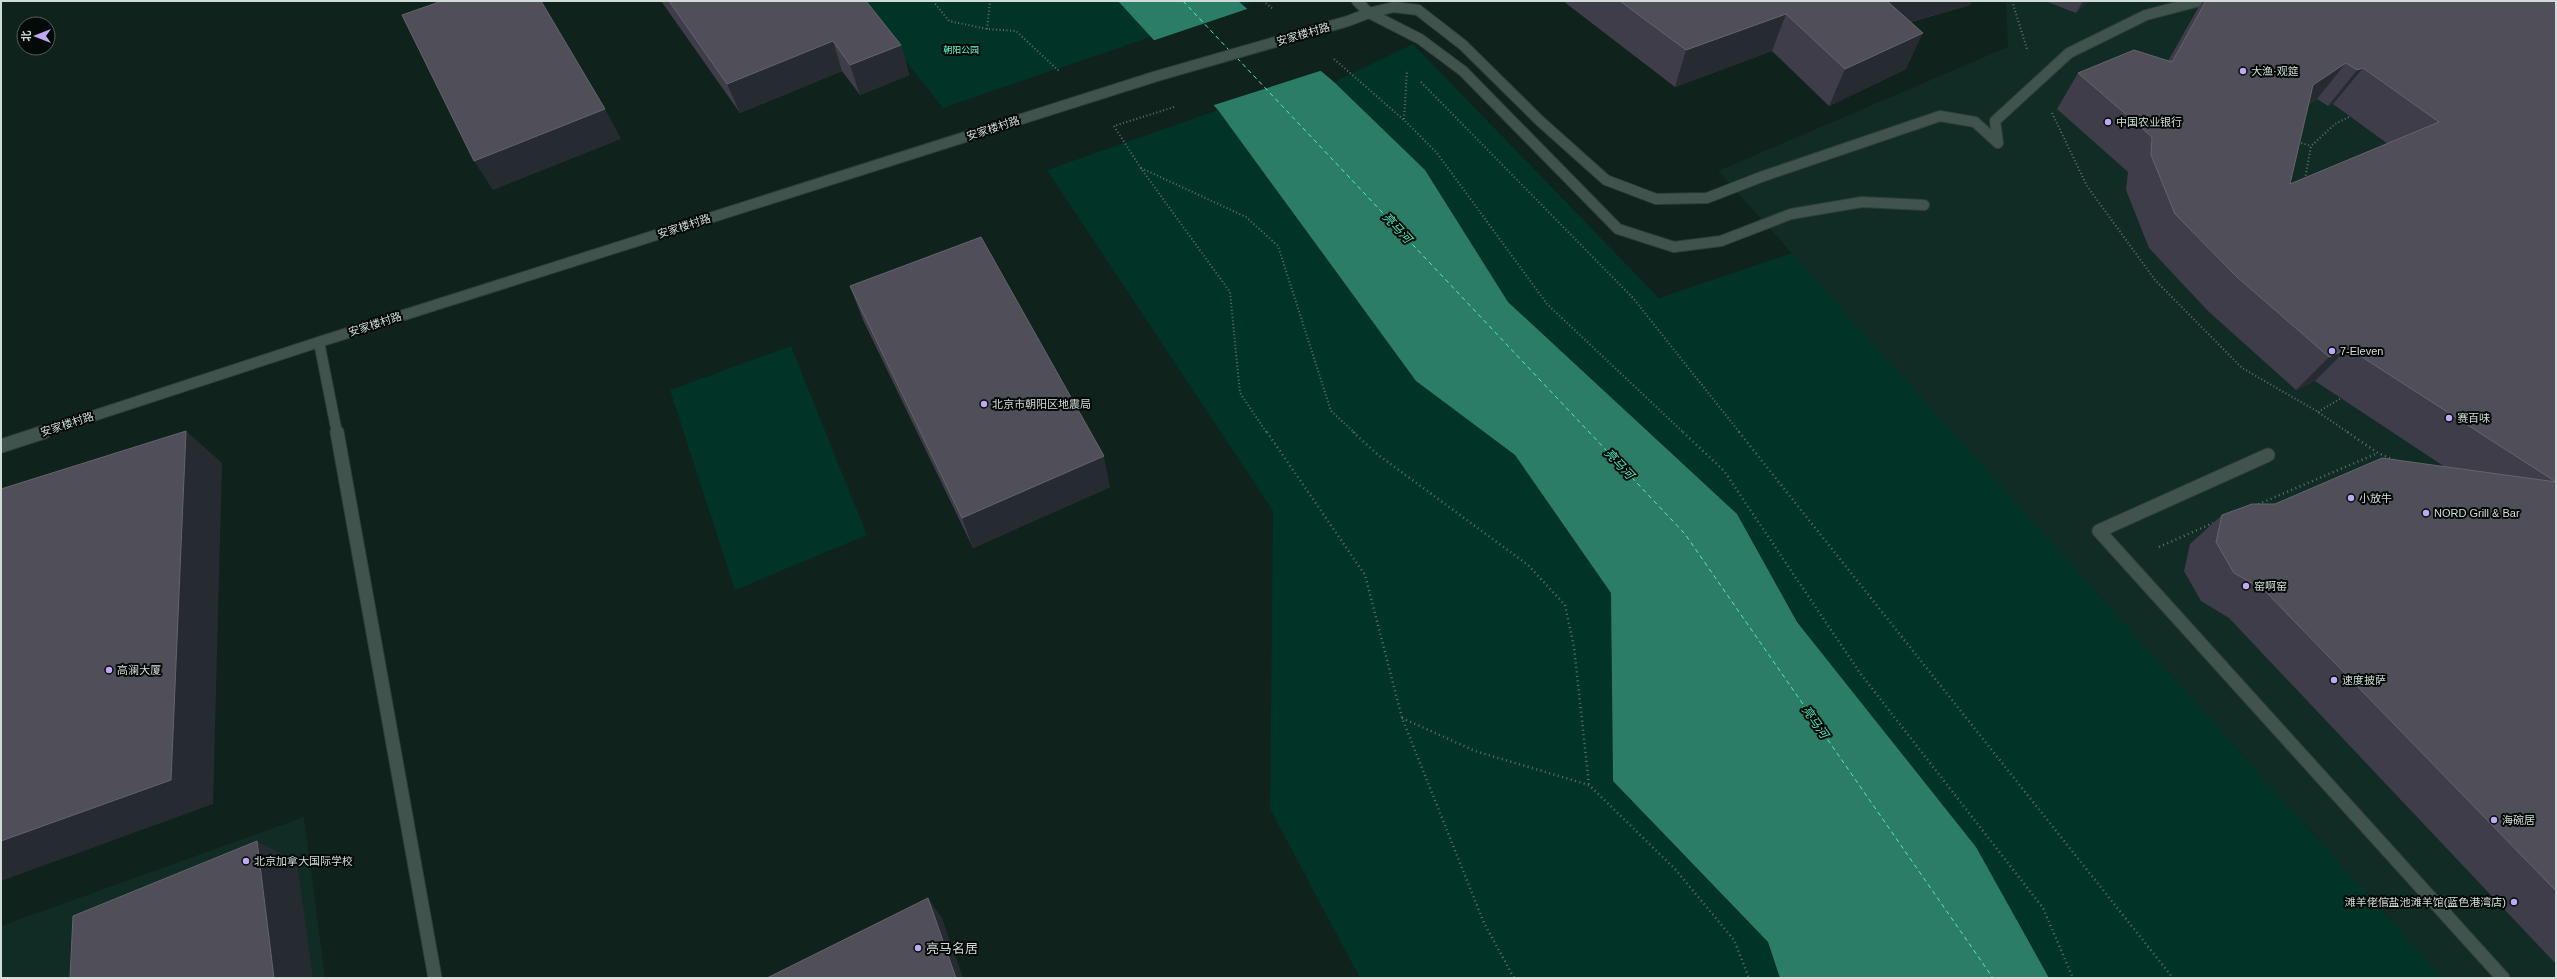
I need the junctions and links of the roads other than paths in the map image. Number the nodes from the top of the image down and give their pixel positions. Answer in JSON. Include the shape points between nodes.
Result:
{"nodes":[{"id":1,"x":1357,"y":1,"type":"edge"},
{"id":2,"x":2200,"y":1,"type":"edge"},
{"id":3,"x":1369,"y":13,"type":"junction"},
{"id":4,"x":1924,"y":205,"type":"dead end"},
{"id":5,"x":319,"y":342,"type":"junction"},
{"id":6,"x":1,"y":446,"type":"edge"},
{"id":7,"x":2268,"y":455,"type":"dead end"},
{"id":8,"x":436,"y":978,"type":"edge"},
{"id":9,"x":2502,"y":978,"type":"edge"}],
"edges":[{"from":1,"to":3,"type":"street"},
{"from":2,"to":3,"type":"street","name":"安家楼村路","via":[[2146,15],[2069,54],[1995,121],[1998,144],[1975,122],[1940,116],[1707,198],[1656,199],[1606,180],[1540,121],[1463,45],[1418,10],[1394,7]]},
{"from":3,"to":4,"type":"street","via":[[1420,39],[1463,72],[1618,229],[1674,247],[1721,241],[1791,214],[1862,202]]},
{"from":3,"to":5,"type":"street","name":"安家楼村路","bridge":true,"via":[[1088,97]]},
{"from":5,"to":6,"type":"street","name":"安家楼村路"},
{"from":5,"to":8,"type":"street"},
{"from":7,"to":9,"type":"street","via":[[2099,531]]}]}
